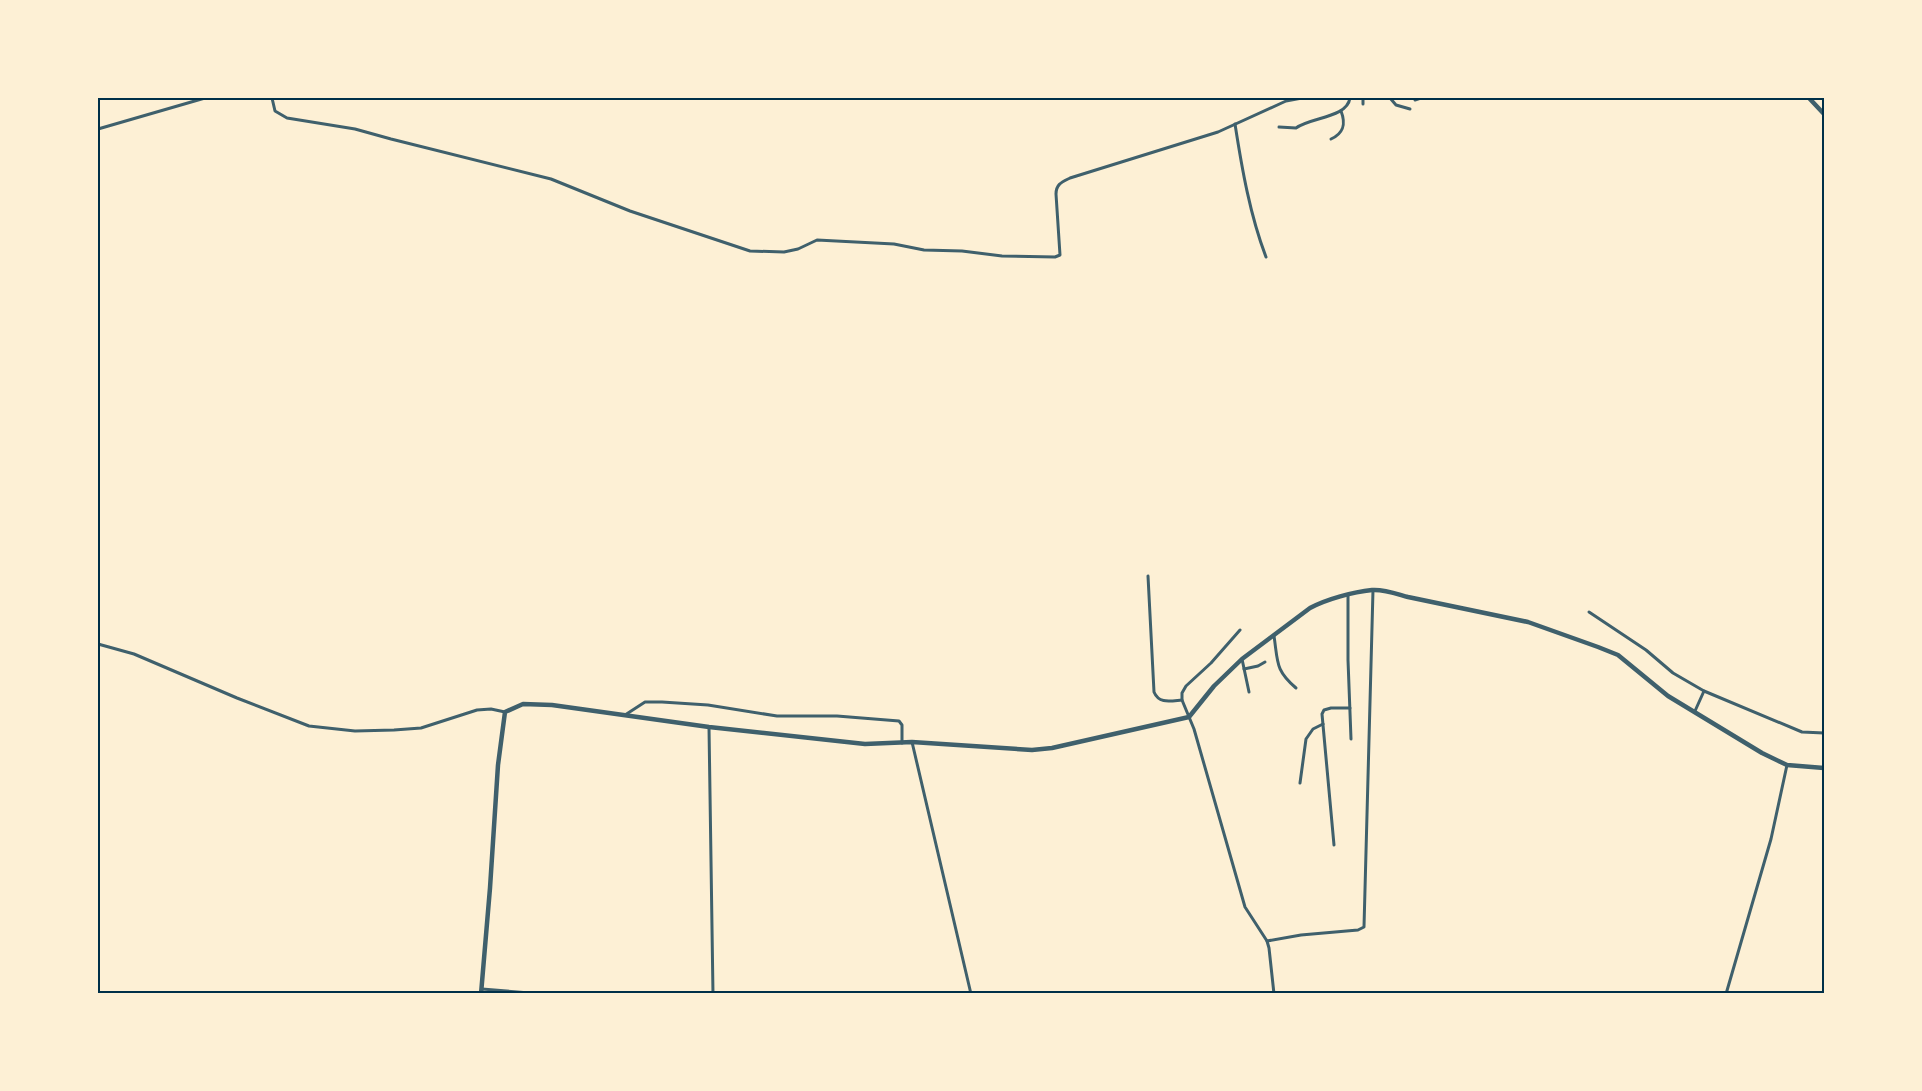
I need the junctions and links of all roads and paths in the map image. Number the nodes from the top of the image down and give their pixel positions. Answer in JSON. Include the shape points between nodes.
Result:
{"nodes":[{"id":1,"x":206,"y":98,"type":"edge"},
{"id":2,"x":272,"y":98,"type":"edge"},
{"id":3,"x":1302,"y":98,"type":"edge"},
{"id":4,"x":1350,"y":98,"type":"edge"},
{"id":5,"x":1363,"y":98,"type":"edge"},
{"id":6,"x":1390,"y":98,"type":"edge"},
{"id":7,"x":1421,"y":98,"type":"edge"},
{"id":8,"x":1809,"y":98,"type":"edge"},
{"id":9,"x":1415,"y":100,"type":"dead end"},
{"id":10,"x":1363,"y":104,"type":"dead end"},
{"id":11,"x":1410,"y":109,"type":"dead end"},
{"id":12,"x":1341,"y":111,"type":"junction"},
{"id":13,"x":1824,"y":114,"type":"edge"},
{"id":14,"x":1235,"y":124,"type":"junction"},
{"id":15,"x":1278,"y":127,"type":"dead end"},
{"id":16,"x":98,"y":129,"type":"edge"},
{"id":17,"x":1331,"y":139,"type":"dead end"},
{"id":18,"x":1266,"y":257,"type":"dead end"},
{"id":19,"x":1148,"y":576,"type":"dead end"},
{"id":20,"x":1373,"y":590,"type":"junction"},
{"id":21,"x":1348,"y":596,"type":"junction"},
{"id":22,"x":1589,"y":612,"type":"dead end"},
{"id":23,"x":1240,"y":630,"type":"dead end"},
{"id":24,"x":1274,"y":636,"type":"junction"},
{"id":25,"x":98,"y":644,"type":"edge"},
{"id":26,"x":1242,"y":659,"type":"junction"},
{"id":27,"x":1265,"y":662,"type":"dead end"},
{"id":28,"x":1244,"y":668,"type":"junction"},
{"id":29,"x":1296,"y":688,"type":"dead end"},
{"id":30,"x":1249,"y":692,"type":"dead end"},
{"id":31,"x":1704,"y":692,"type":"junction"},
{"id":32,"x":1182,"y":700,"type":"junction"},
{"id":33,"x":1350,"y":708,"type":"junction"},
{"id":34,"x":1696,"y":709,"type":"junction"},
{"id":35,"x":505,"y":712,"type":"junction"},
{"id":36,"x":624,"y":715,"type":"junction"},
{"id":37,"x":1189,"y":717,"type":"junction"},
{"id":38,"x":1322,"y":724,"type":"junction"},
{"id":39,"x":709,"y":728,"type":"junction"},
{"id":40,"x":1824,"y":733,"type":"edge"},
{"id":41,"x":1351,"y":739,"type":"dead end"},
{"id":42,"x":912,"y":742,"type":"junction"},
{"id":43,"x":902,"y":743,"type":"junction"},
{"id":44,"x":1787,"y":765,"type":"junction"},
{"id":45,"x":1824,"y":768,"type":"edge"},
{"id":46,"x":1300,"y":783,"type":"dead end"},
{"id":47,"x":1334,"y":845,"type":"dead end"},
{"id":48,"x":1267,"y":941,"type":"junction"},
{"id":49,"x":482,"y":991,"type":"edge"},
{"id":50,"x":542,"y":994,"type":"edge"},
{"id":51,"x":713,"y":994,"type":"edge"},
{"id":52,"x":971,"y":994,"type":"edge"},
{"id":53,"x":1274,"y":994,"type":"edge"},
{"id":54,"x":1726,"y":994,"type":"edge"}],
"edges":[{"from":1,"to":16,"type":"street"},
{"from":2,"to":14,"type":"street","via":[[275,111],[287,118],[355,129],[551,179],[653,219],[750,251],[768,253],[794,250],[817,240],[1055,258],[1060,255],[1056,194],[1060,184]]},
{"from":3,"to":14,"type":"street"},
{"from":4,"to":12,"type":"street","via":[[1347,108]]},
{"from":5,"to":10,"type":"street"},
{"from":6,"to":11,"type":"street","via":[[1396,106]]},
{"from":7,"to":9,"type":"street"},
{"from":8,"to":13,"type":"street"},
{"from":12,"to":15,"type":"street","via":[[1304,122],[1296,128]]},
{"from":12,"to":17,"type":"street","via":[[1344,129]]},
{"from":14,"to":18,"type":"street","via":[[1243,174]]},
{"from":19,"to":32,"type":"street","via":[[1154,692],[1161,701]]},
{"from":20,"to":21,"type":"street"},
{"from":20,"to":34,"type":"street","via":[[1528,622],[1598,647],[1618,655],[1668,696]]},
{"from":20,"to":48,"type":"street","via":[[1364,927]]},
{"from":21,"to":24,"type":"street","via":[[1321,602]]},
{"from":21,"to":33,"type":"street"},
{"from":22,"to":31,"type":"street"},
{"from":23,"to":32,"type":"street","via":[[1186,686]]},
{"from":24,"to":26,"type":"street"},
{"from":24,"to":29,"type":"street","via":[[1282,676]]},
{"from":25,"to":35,"type":"street","via":[[134,654],[310,726],[355,731],[394,730],[420,728],[477,710]]},
{"from":26,"to":28,"type":"street"},
{"from":26,"to":37,"type":"street"},
{"from":27,"to":28,"type":"street"},
{"from":28,"to":30,"type":"street"},
{"from":31,"to":34,"type":"street"},
{"from":31,"to":40,"type":"street","via":[[1802,732]]},
{"from":32,"to":37,"type":"street"},
{"from":33,"to":38,"type":"street","via":[[1324,710]]},
{"from":33,"to":41,"type":"street"},
{"from":34,"to":44,"type":"street","via":[[1762,753]]},
{"from":35,"to":36,"type":"street","via":[[523,704],[552,704]]},
{"from":35,"to":49,"type":"street","via":[[498,766]]},
{"from":36,"to":39,"type":"street"},
{"from":36,"to":43,"type":"street","via":[[645,702],[662,702],[708,705],[777,716],[899,720]]},
{"from":37,"to":42,"type":"street","via":[[1032,750]]},
{"from":37,"to":48,"type":"street","via":[[1245,907]]},
{"from":38,"to":46,"type":"street","via":[[1306,739]]},
{"from":38,"to":47,"type":"street"},
{"from":39,"to":43,"type":"street","via":[[865,744]]},
{"from":39,"to":51,"type":"street"},
{"from":42,"to":43,"type":"street"},
{"from":42,"to":52,"type":"street"},
{"from":44,"to":45,"type":"street"},
{"from":44,"to":54,"type":"street","via":[[1771,838]]},
{"from":48,"to":53,"type":"street"},
{"from":49,"to":50,"type":"street"}]}
